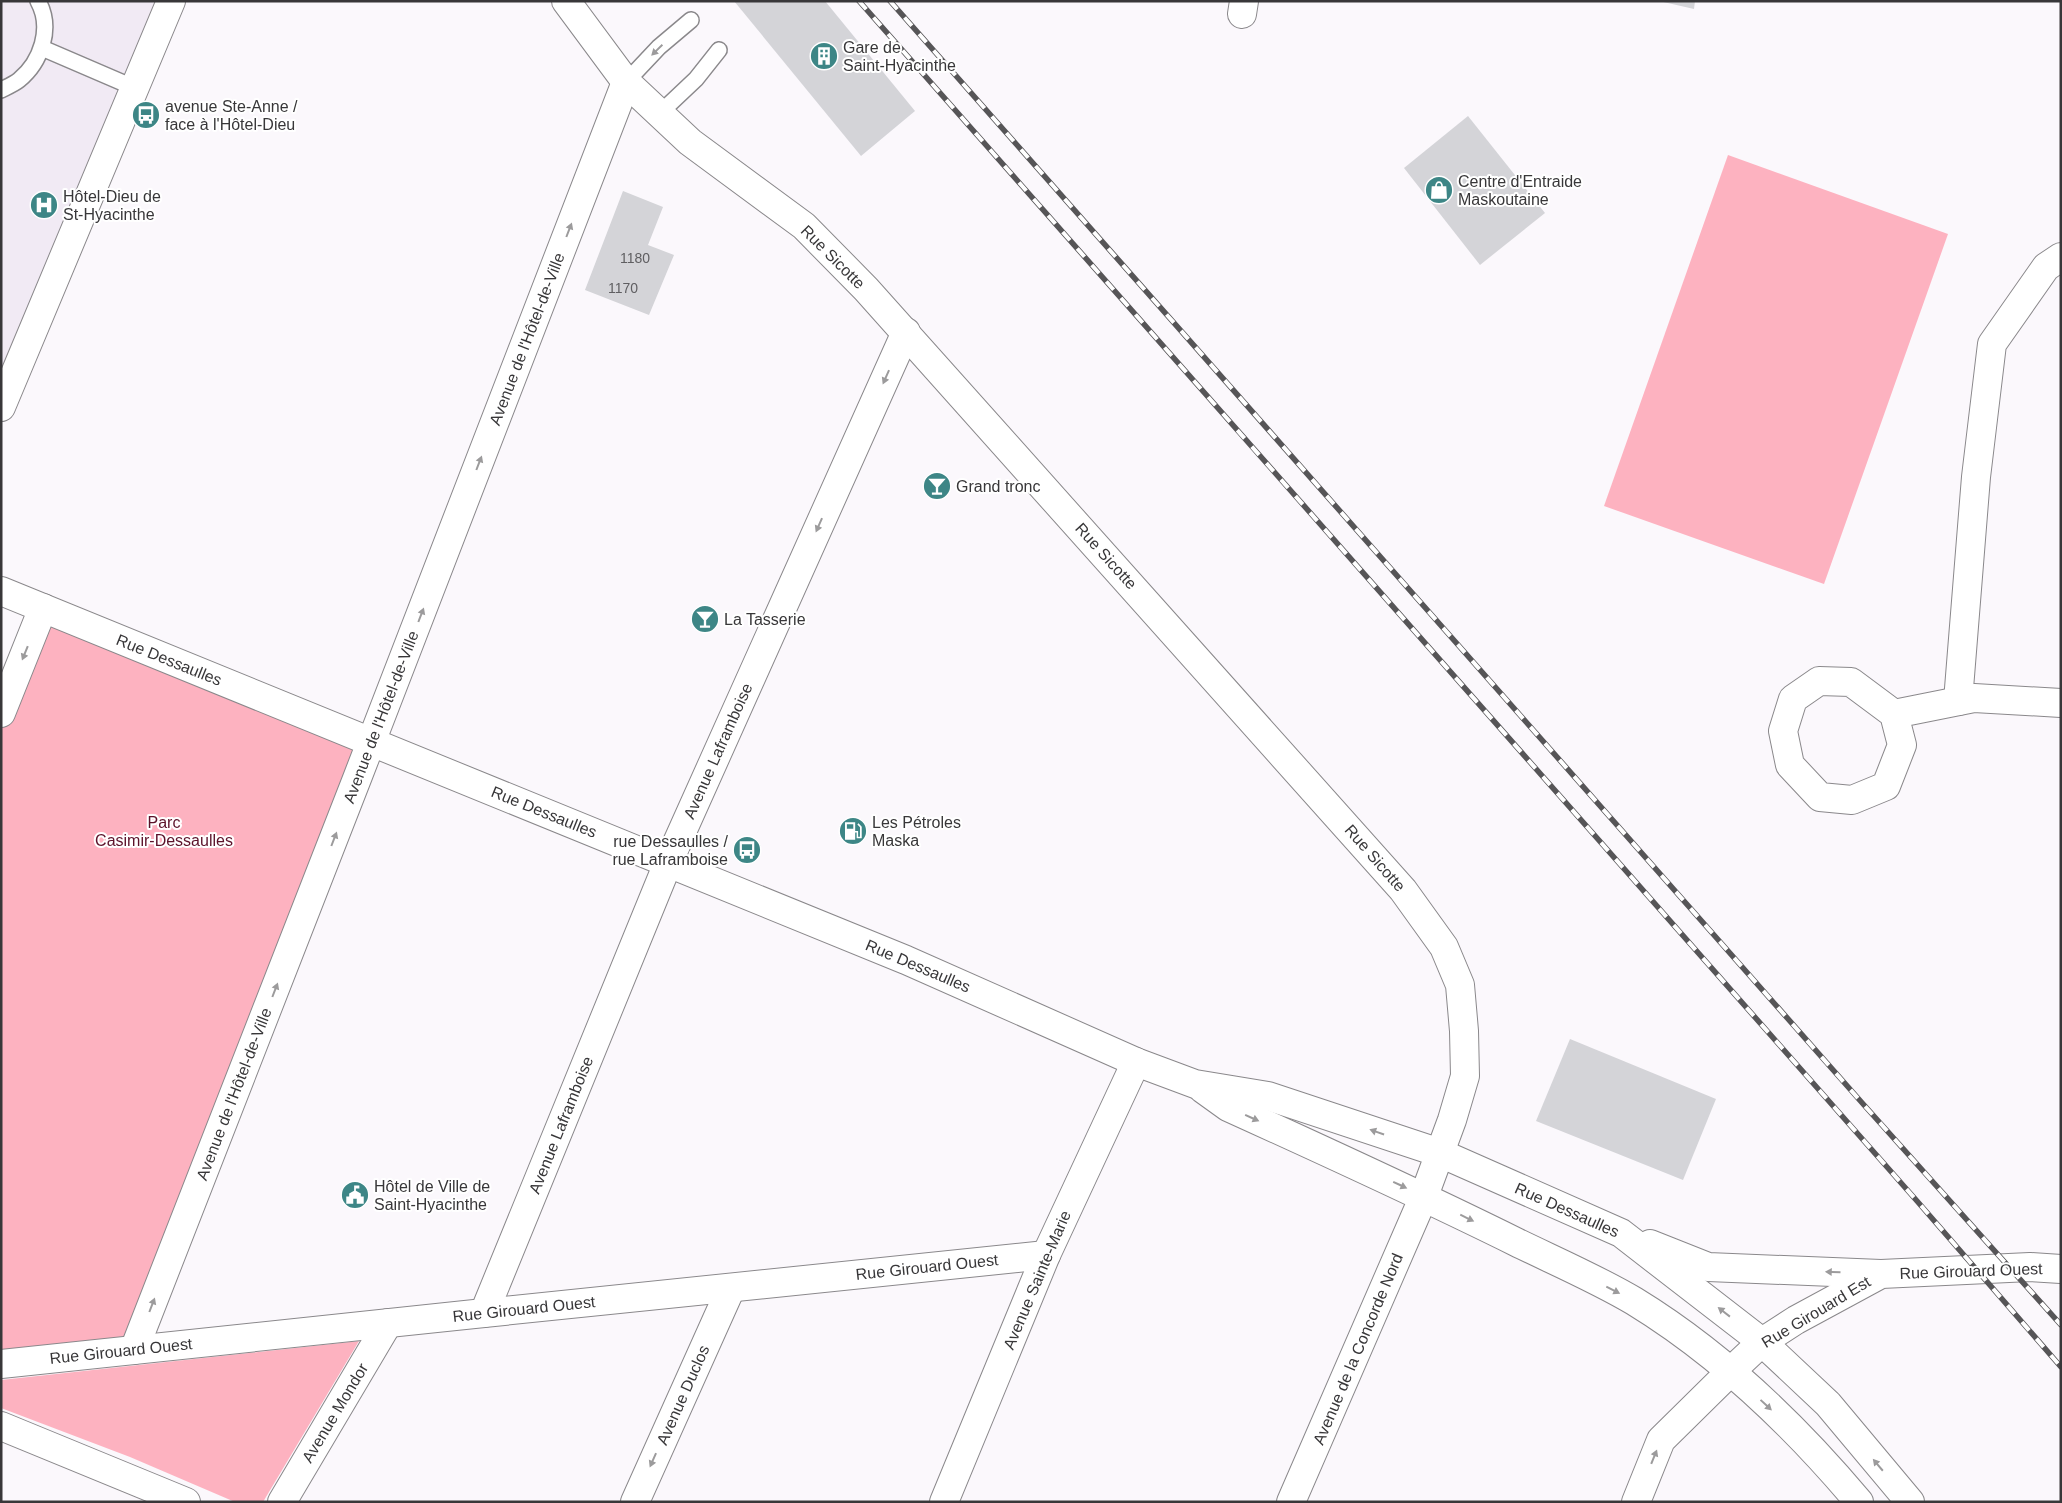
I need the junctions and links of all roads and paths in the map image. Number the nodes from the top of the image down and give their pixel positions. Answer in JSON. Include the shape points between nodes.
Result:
{"nodes":[{"id":1,"x":38,"y":1,"type":"edge"},
{"id":2,"x":171,"y":1,"type":"edge"},
{"id":3,"x":566,"y":1,"type":"edge"},
{"id":4,"x":691,"y":20,"type":"dead end"},
{"id":5,"x":42,"y":48,"type":"junction"},
{"id":6,"x":719,"y":50,"type":"dead end"},
{"id":7,"x":626,"y":82,"type":"junction"},
{"id":8,"x":135,"y":88,"type":"junction"},
{"id":9,"x":1,"y":90,"type":"edge"},
{"id":10,"x":660,"y":113,"type":"junction"},
{"id":11,"x":2061,"y":257,"type":"edge"},
{"id":12,"x":906,"y":332,"type":"junction"},
{"id":13,"x":1,"y":407,"type":"edge"},
{"id":14,"x":1,"y":591,"type":"edge"},
{"id":15,"x":43,"y":608,"type":"junction"},
{"id":16,"x":1958,"y":701,"type":"junction"},
{"id":17,"x":2061,"y":703,"type":"edge"},
{"id":18,"x":1,"y":714,"type":"edge"},
{"id":19,"x":1894,"y":714,"type":"junction"},
{"id":20,"x":372,"y":742,"type":"junction"},
{"id":21,"x":668,"y":863,"type":"junction"},
{"id":22,"x":1136,"y":1062,"type":"junction"},
{"id":23,"x":1195,"y":1084,"type":"junction"},
{"id":24,"x":1440,"y":1153,"type":"junction"},
{"id":25,"x":1424,"y":1196,"type":"junction"},
{"id":26,"x":1621,"y":1233,"type":"junction"},
{"id":27,"x":1046,"y":1255,"type":"junction"},
{"id":28,"x":2061,"y":1269,"type":"edge"},
{"id":29,"x":1881,"y":1274,"type":"junction"},
{"id":30,"x":731,"y":1288,"type":"junction"},
{"id":31,"x":484,"y":1314,"type":"junction"},
{"id":32,"x":388,"y":1323,"type":"junction"},
{"id":33,"x":1762,"y":1342,"type":"junction"},
{"id":34,"x":134,"y":1350,"type":"junction"},
{"id":35,"x":1,"y":1364,"type":"edge"},
{"id":36,"x":1730,"y":1372,"type":"junction"},
{"id":37,"x":1,"y":1426,"type":"edge"},
{"id":38,"x":186,"y":1502,"type":"edge"},
{"id":39,"x":282,"y":1502,"type":"edge"},
{"id":40,"x":635,"y":1502,"type":"edge"},
{"id":41,"x":944,"y":1502,"type":"edge"},
{"id":42,"x":1291,"y":1502,"type":"edge"},
{"id":43,"x":1636,"y":1502,"type":"edge"},
{"id":44,"x":1860,"y":1502,"type":"edge"},
{"id":45,"x":1910,"y":1502,"type":"edge"}],
"edges":[{"from":1,"to":5,"type":"lane","via":[[44,27]]},
{"from":2,"to":8,"type":"street"},
{"from":3,"to":7,"type":"street","name":"Rue Sicotte"},
{"from":4,"to":7,"type":"lane","one_way":true,"via":[[658,47]]},
{"from":5,"to":8,"type":"lane"},
{"from":5,"to":9,"type":"lane","via":[[32,67],[17,82]]},
{"from":6,"to":10,"type":"lane","via":[[696,79]]},
{"from":7,"to":10,"type":"street","name":"Rue Sicotte"},
{"from":20,"to":7,"type":"street","name":"Avenue de l'Hôtel-de-Ville","one_way":true},
{"from":8,"to":13,"type":"street"},
{"from":10,"to":12,"type":"street","name":"Rue Sicotte","via":[[690,142],[804,226]]},
{"from":11,"to":16,"type":"street","via":[[2046,267],[1992,344],[1976,477]]},
{"from":12,"to":21,"type":"street","name":"Avenue Laframboise","one_way":true},
{"from":12,"to":24,"type":"street","name":"Rue Sicotte","via":[[1360,840],[1403,890],[1444,947],[1460,985],[1465,1076]]},
{"from":14,"to":15,"type":"street","name":"Rue Dessaulles"},
{"from":15,"to":18,"type":"street","one_way":true},
{"from":15,"to":20,"type":"street","name":"Rue Dessaulles"},
{"from":16,"to":17,"type":"street","via":[[1974,698]]},
{"from":16,"to":19,"type":"street"},
{"from":19,"to":19,"type":"street","via":[[1851,682],[1819,681],[1793,699],[1783,732],[1790,765],[1820,797],[1852,800],[1886,786],[1902,745]]},
{"from":20,"to":21,"type":"street","name":"Rue Dessaulles"},
{"from":34,"to":20,"type":"street","name":"Avenue de l'Hôtel-de-Ville","one_way":true},
{"from":21,"to":22,"type":"street","name":"Rue Dessaulles","via":[[906,960]]},
{"from":21,"to":31,"type":"street","name":"Avenue Laframboise"},
{"from":22,"to":23,"type":"street","name":"Rue Dessaulles"},
{"from":22,"to":27,"type":"street","name":"Avenue Sainte-Marie"},
{"from":24,"to":23,"type":"street","name":"Rue Dessaulles","one_way":true,"via":[[1268,1096]]},
{"from":23,"to":25,"type":"street","name":"Rue Dessaulles","one_way":true,"via":[[1228,1107]]},
{"from":24,"to":25,"type":"street","name":"Rue Sicotte"},
{"from":24,"to":26,"type":"street","name":"Rue Dessaulles"},
{"from":25,"to":36,"type":"street","name":"Rue Dessaulles","one_way":true,"via":[[1634,1301],[1706,1351]]},
{"from":25,"to":42,"type":"street","name":"Avenue de la Concorde Nord"},
{"from":29,"to":26,"type":"street","name":"Rue Girouard Ouest","one_way":true,"via":[[1708,1267]]},
{"from":33,"to":26,"type":"street","name":"Rue Dessaulles","one_way":true},
{"from":27,"to":30,"type":"street","name":"Rue Girouard Ouest"},
{"from":27,"to":41,"type":"street","name":"Avenue Sainte-Marie"},
{"from":28,"to":29,"type":"street","name":"Rue Girouard Ouest","via":[[2030,1267]]},
{"from":29,"to":33,"type":"street","name":"Rue Girouard Est"},
{"from":30,"to":31,"type":"street","name":"Rue Girouard Ouest"},
{"from":30,"to":40,"type":"street","name":"Avenue Duclos","one_way":true},
{"from":31,"to":32,"type":"street","name":"Rue Girouard Ouest"},
{"from":32,"to":34,"type":"street","name":"Rue Girouard Ouest"},
{"from":32,"to":39,"type":"street","name":"Avenue Mondor"},
{"from":33,"to":36,"type":"street","name":"Rue Girouard Est"},
{"from":45,"to":33,"type":"street","name":"Rue Dessaulles","one_way":true,"via":[[1828,1404]]},
{"from":34,"to":35,"type":"street","name":"Rue Girouard Ouest"},
{"from":43,"to":36,"type":"street","name":"Rue Girouard Est","one_way":true,"via":[[1661,1440]]},
{"from":36,"to":44,"type":"street","name":"Rue Dessaulles","one_way":true,"via":[[1824,1460]]},
{"from":37,"to":38,"type":"street"}]}
